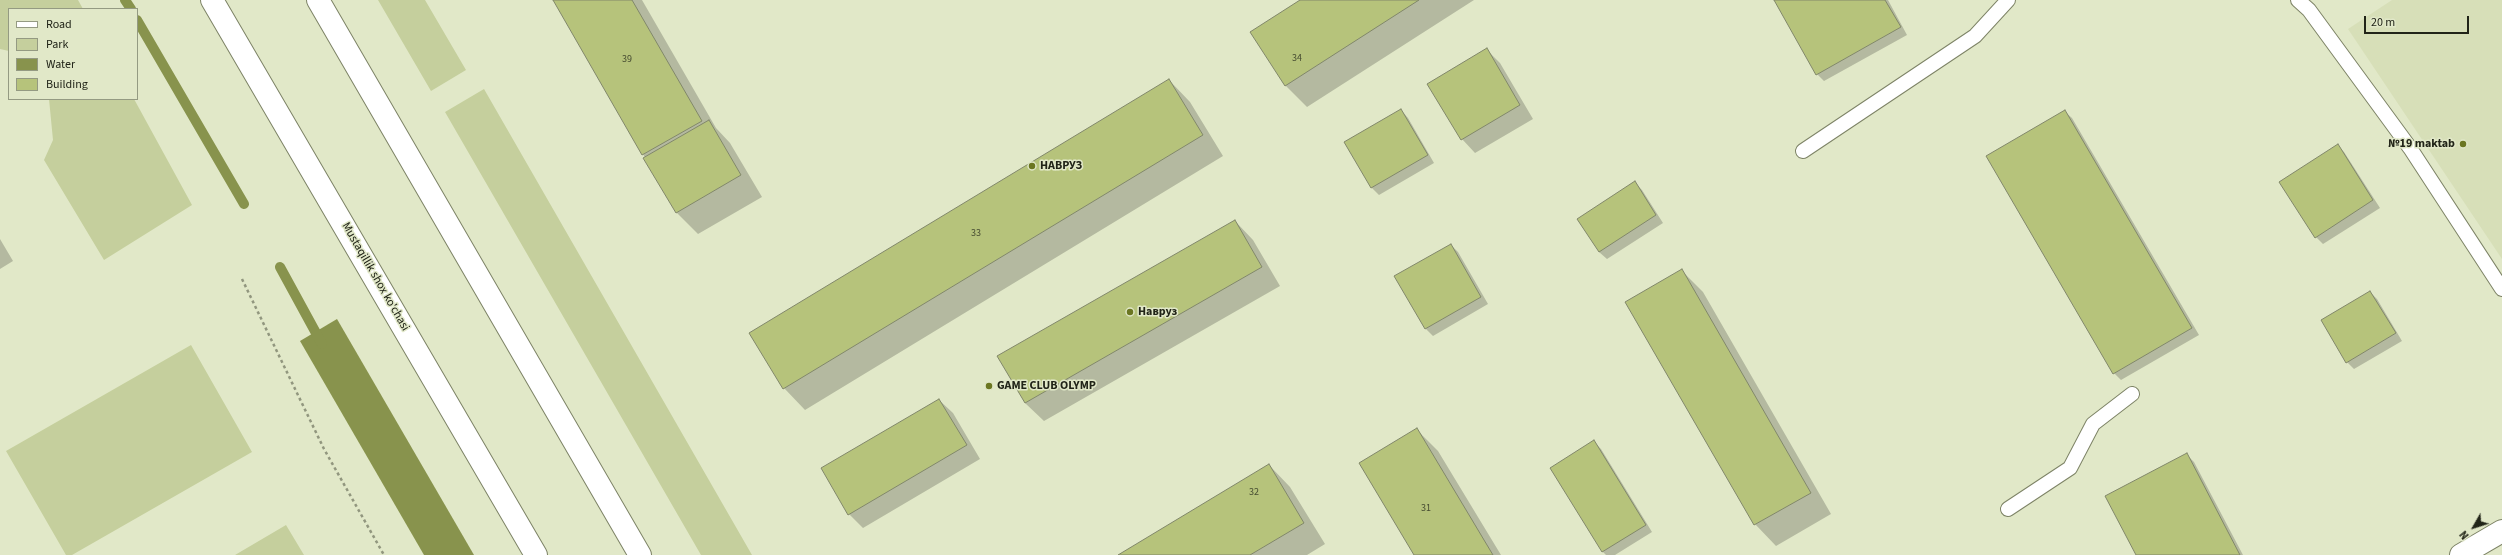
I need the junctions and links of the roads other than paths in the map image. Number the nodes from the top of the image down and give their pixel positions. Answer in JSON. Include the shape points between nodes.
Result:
{"nodes":[{"id":1,"x":212,"y":0,"type":"edge"},
{"id":2,"x":318,"y":0,"type":"edge"},
{"id":3,"x":2008,"y":0,"type":"edge"},
{"id":4,"x":2298,"y":0,"type":"edge"},
{"id":5,"x":1802,"y":151,"type":"dead end"},
{"id":6,"x":2502,"y":289,"type":"edge"},
{"id":7,"x":2132,"y":394,"type":"dead end"},
{"id":8,"x":2008,"y":509,"type":"dead end"},
{"id":9,"x":2502,"y":530,"type":"edge"},
{"id":10,"x":536,"y":555,"type":"edge"},
{"id":11,"x":640,"y":555,"type":"edge"},
{"id":12,"x":2461,"y":555,"type":"edge"}],
"edges":[{"from":1,"to":10,"type":"main road","name":"Mustaqillik shox ko'chasi"},
{"from":2,"to":11,"type":"main road"},
{"from":3,"to":5,"type":"lane","via":[[1975,36]]},
{"from":4,"to":6,"type":"lane","via":[[2309,10],[2410,148]]},
{"from":7,"to":8,"type":"lane","via":[[2093,424],[2070,468]]},
{"from":9,"to":12,"type":"main road"}]}
